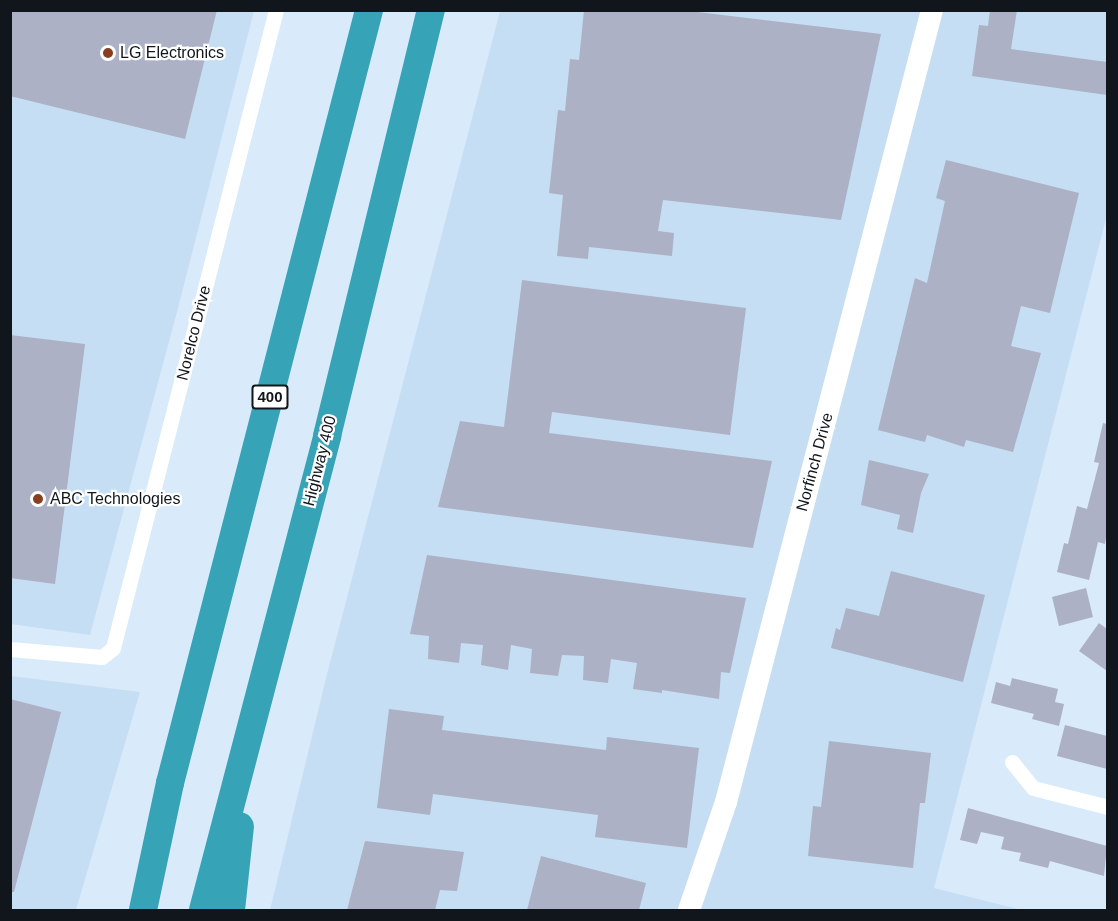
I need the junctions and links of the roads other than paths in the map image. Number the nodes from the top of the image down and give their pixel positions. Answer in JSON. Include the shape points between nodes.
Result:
{"nodes":[{"id":1,"x":276,"y":10,"type":"edge"},
{"id":2,"x":369,"y":10,"type":"edge"},
{"id":3,"x":431,"y":10,"type":"edge"},
{"id":4,"x":932,"y":10,"type":"edge"},
{"id":5,"x":10,"y":649,"type":"edge"},
{"id":6,"x":248,"y":741,"type":"junction"},
{"id":7,"x":1012,"y":762,"type":"dead end"},
{"id":8,"x":170,"y":783,"type":"junction"},
{"id":9,"x":1107,"y":807,"type":"edge"},
{"id":10,"x":122,"y":910,"type":"edge"},
{"id":11,"x":143,"y":910,"type":"edge"},
{"id":12,"x":203,"y":910,"type":"edge"},
{"id":13,"x":231,"y":910,"type":"edge"},
{"id":14,"x":689,"y":910,"type":"edge"}],
"edges":[{"from":1,"to":5,"type":"street","name":"Norelco Drive","via":[[117,636],[109,653],[102,657]]},
{"from":2,"to":8,"type":"highway","number":"400"},
{"from":3,"to":6,"type":"highway","name":"Highway 400"},
{"from":4,"to":14,"type":"street","name":"Norfinch Drive","via":[[726,802]]},
{"from":6,"to":12,"type":"highway","name":"Highway 400"},
{"from":6,"to":13,"type":"highway"},
{"from":7,"to":9,"type":"street","via":[[1033,788]]},
{"from":8,"to":10,"type":"highway"},
{"from":8,"to":11,"type":"highway","number":"400"}]}
